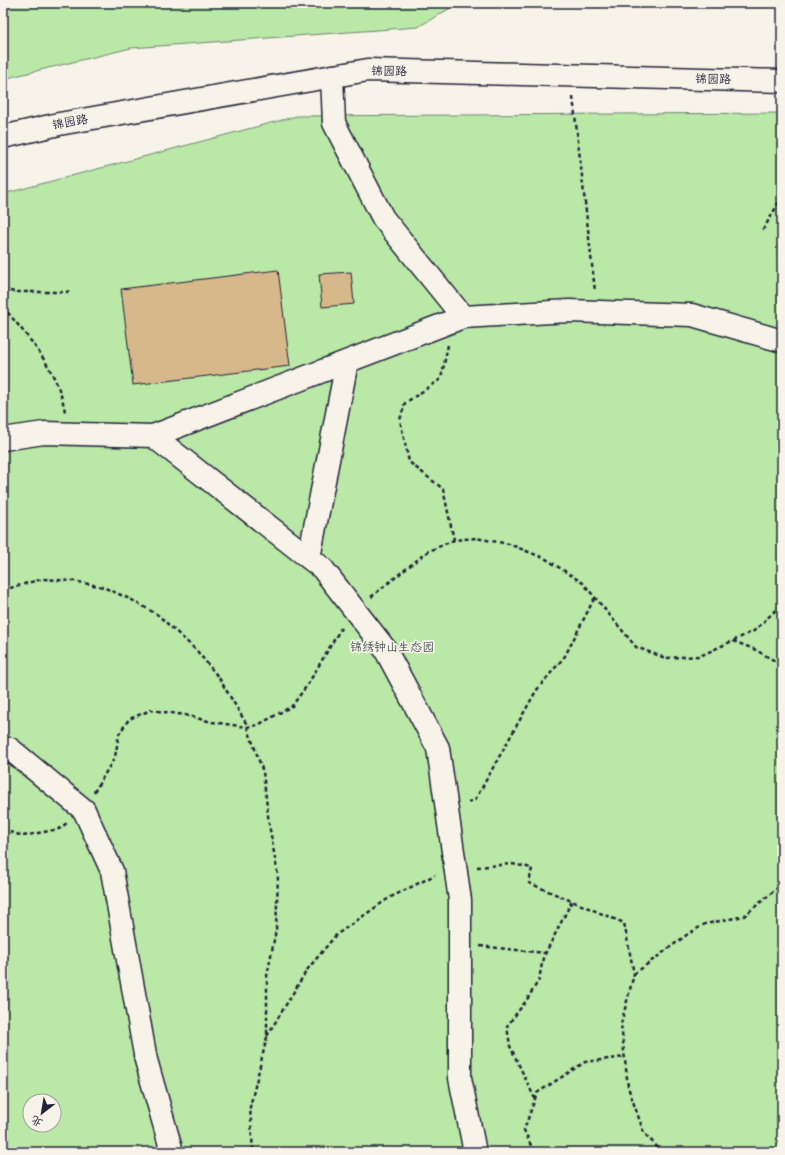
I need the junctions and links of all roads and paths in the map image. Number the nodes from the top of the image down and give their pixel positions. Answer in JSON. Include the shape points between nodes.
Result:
{"nodes":[{"id":1,"x":571,"y":75,"type":"junction"},
{"id":2,"x":332,"y":76,"type":"junction"},
{"id":3,"x":782,"y":81,"type":"edge"},
{"id":4,"x":3,"y":137,"type":"edge"},
{"id":5,"x":782,"y":197,"type":"edge"},
{"id":6,"x":763,"y":230,"type":"dead end"},
{"id":7,"x":68,"y":288,"type":"dead end"},
{"id":8,"x":3,"y":290,"type":"edge"},
{"id":9,"x":3,"y":307,"type":"edge"},
{"id":10,"x":597,"y":311,"type":"junction"},
{"id":11,"x":458,"y":318,"type":"junction"},
{"id":12,"x":782,"y":341,"type":"edge"},
{"id":13,"x":347,"y":362,"type":"junction"},
{"id":14,"x":69,"y":434,"type":"junction"},
{"id":15,"x":153,"y":436,"type":"junction"},
{"id":16,"x":3,"y":439,"type":"edge"},
{"id":17,"x":454,"y":540,"type":"dead end"},
{"id":18,"x":309,"y":558,"type":"junction"},
{"id":19,"x":3,"y":590,"type":"edge"},
{"id":20,"x":595,"y":598,"type":"dead end"},
{"id":21,"x":733,"y":641,"type":"dead end"},
{"id":22,"x":782,"y":665,"type":"edge"},
{"id":23,"x":3,"y":748,"type":"edge"},
{"id":24,"x":447,"y":811,"type":"junction"},
{"id":25,"x":455,"y":869,"type":"junction"},
{"id":26,"x":782,"y":884,"type":"edge"},
{"id":27,"x":572,"y":901,"type":"junction"},
{"id":28,"x":460,"y":944,"type":"junction"},
{"id":29,"x":546,"y":953,"type":"junction"},
{"id":30,"x":634,"y":974,"type":"junction"},
{"id":31,"x":267,"y":1037,"type":"junction"},
{"id":32,"x":625,"y":1057,"type":"junction"},
{"id":33,"x":535,"y":1099,"type":"junction"},
{"id":34,"x":172,"y":1152,"type":"edge"},
{"id":35,"x":253,"y":1152,"type":"edge"},
{"id":36,"x":475,"y":1152,"type":"edge"},
{"id":37,"x":534,"y":1152,"type":"edge"},
{"id":38,"x":662,"y":1152,"type":"edge"}],
"edges":[{"from":1,"to":2,"type":"street","name":"锦园路","via":[[368,70]]},
{"from":1,"to":3,"type":"street","name":"锦园路"},
{"from":1,"to":10,"type":"path"},
{"from":2,"to":4,"type":"street","name":"锦园路","via":[[59,124]]},
{"from":2,"to":11,"type":"street","via":[[334,123],[383,218]]},
{"from":5,"to":6,"type":"path"},
{"from":7,"to":8,"type":"path","via":[[68,292]]},
{"from":9,"to":14,"type":"path","via":[[42,354],[62,394]]},
{"from":10,"to":11,"type":"street"},
{"from":10,"to":12,"type":"street","via":[[692,315]]},
{"from":11,"to":13,"type":"street"},
{"from":11,"to":17,"type":"path","via":[[441,378],[405,403],[400,420],[409,462],[443,488]]},
{"from":13,"to":15,"type":"street"},
{"from":13,"to":18,"type":"street"},
{"from":14,"to":15,"type":"street"},
{"from":14,"to":16,"type":"street","via":[[44,433]]},
{"from":15,"to":18,"type":"street"},
{"from":18,"to":24,"type":"street","via":[[322,568],[385,649],[438,748]]},
{"from":19,"to":31,"type":"path","via":[[42,579],[74,581],[103,587],[132,600],[158,615],[197,651],[219,678],[246,722],[263,772],[278,876],[276,930],[267,976]]},
{"from":20,"to":24,"type":"path","via":[[565,656],[536,691],[475,800]]},
{"from":21,"to":22,"type":"path","via":[[754,648]]},
{"from":23,"to":34,"type":"street","via":[[10,749],[84,810],[112,871],[146,1060]]},
{"from":24,"to":25,"type":"street"},
{"from":25,"to":27,"type":"path","via":[[512,864],[532,868],[529,883]]},
{"from":25,"to":28,"type":"street","via":[[460,900]]},
{"from":25,"to":31,"type":"path","via":[[445,870],[389,898],[336,935],[307,970]]},
{"from":26,"to":30,"type":"path","via":[[744,916],[705,924]]},
{"from":27,"to":29,"type":"path"},
{"from":27,"to":30,"type":"path","via":[[624,923]]},
{"from":28,"to":29,"type":"path"},
{"from":28,"to":36,"type":"street","via":[[460,1078]]},
{"from":29,"to":33,"type":"path","via":[[539,980],[508,1026],[510,1046]]},
{"from":30,"to":32,"type":"path","via":[[621,1024]]},
{"from":31,"to":35,"type":"path","via":[[250,1107]]},
{"from":32,"to":33,"type":"path","via":[[586,1062],[537,1093]]},
{"from":32,"to":38,"type":"path","via":[[628,1087],[644,1134]]},
{"from":33,"to":37,"type":"path","via":[[524,1130]]}]}
